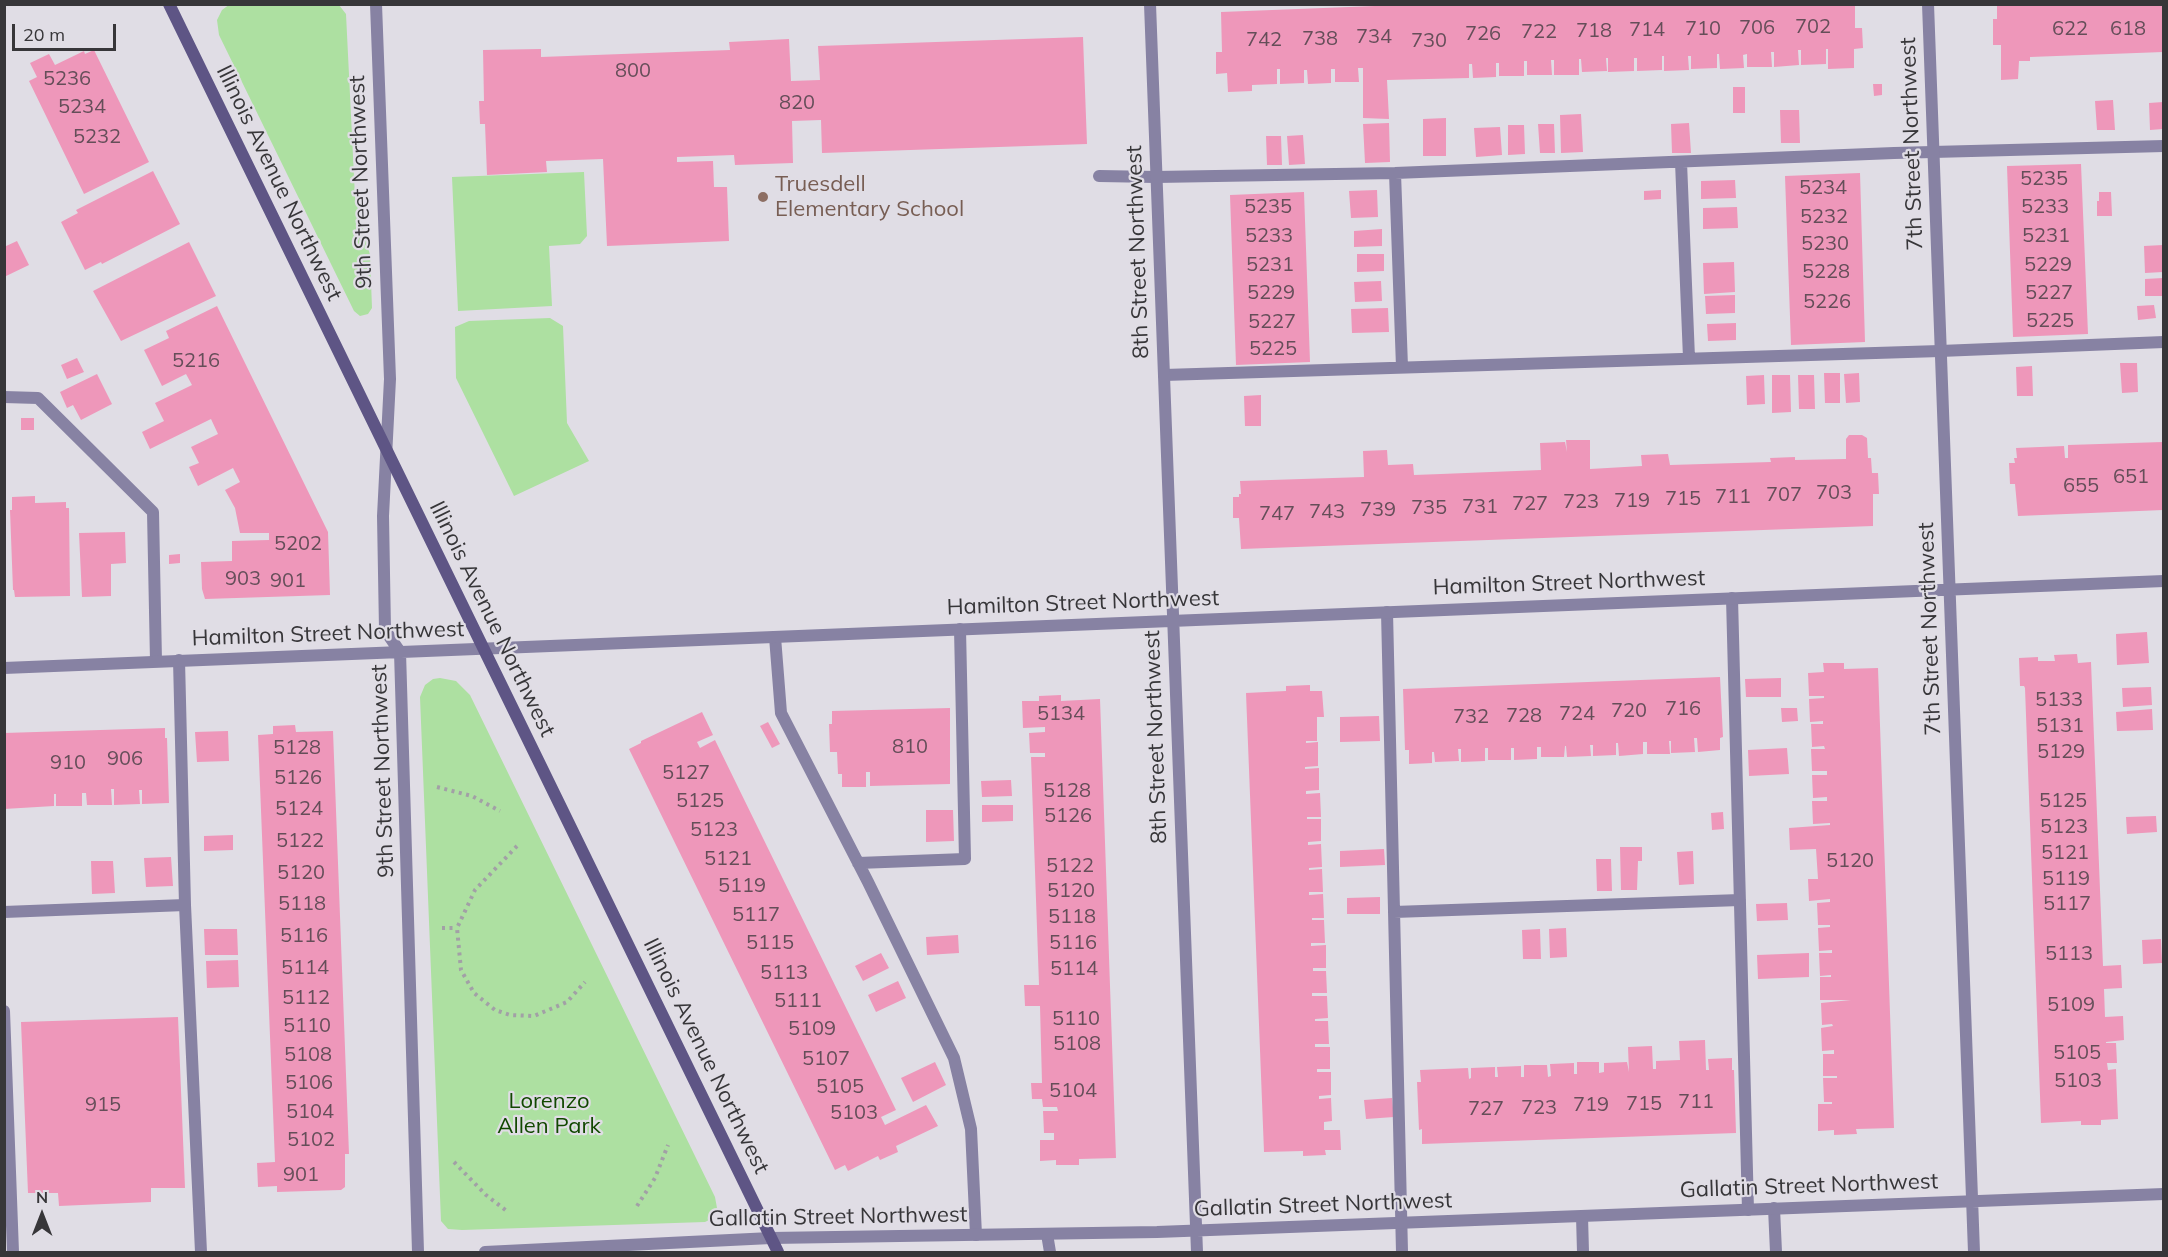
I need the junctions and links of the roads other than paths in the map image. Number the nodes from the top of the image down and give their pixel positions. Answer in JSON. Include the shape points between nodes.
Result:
{"nodes":[{"id":1,"x":169,"y":4,"type":"edge"},
{"id":2,"x":376,"y":4,"type":"edge"},
{"id":3,"x":1150,"y":4,"type":"edge"},
{"id":4,"x":1928,"y":4,"type":"edge"},
{"id":5,"x":2163,"y":146,"type":"edge"},
{"id":6,"x":1933,"y":152,"type":"junction"},
{"id":7,"x":1681,"y":162,"type":"junction"},
{"id":8,"x":1395,"y":173,"type":"junction"},
{"id":9,"x":1099,"y":176,"type":"dead end"},
{"id":10,"x":1155,"y":177,"type":"junction"},
{"id":11,"x":2163,"y":342,"type":"edge"},
{"id":12,"x":1940,"y":351,"type":"junction"},
{"id":13,"x":1689,"y":358,"type":"junction"},
{"id":14,"x":1402,"y":368,"type":"junction"},
{"id":15,"x":1164,"y":375,"type":"junction"},
{"id":16,"x":4,"y":397,"type":"edge"},
{"id":17,"x":387,"y":451,"type":"junction"},
{"id":18,"x":2163,"y":581,"type":"edge"},
{"id":19,"x":1949,"y":589,"type":"junction"},
{"id":20,"x":1732,"y":598,"type":"junction"},
{"id":21,"x":1387,"y":612,"type":"junction"},
{"id":22,"x":1173,"y":620,"type":"junction"},
{"id":23,"x":960,"y":629,"type":"junction"},
{"id":24,"x":775,"y":637,"type":"junction"},
{"id":25,"x":484,"y":649,"type":"junction"},
{"id":26,"x":400,"y":652,"type":"junction"},
{"id":27,"x":179,"y":660,"type":"junction"},
{"id":28,"x":156,"y":662,"type":"junction"},
{"id":29,"x":4,"y":668,"type":"edge"},
{"id":30,"x":858,"y":863,"type":"junction"},
{"id":31,"x":1740,"y":900,"type":"junction"},
{"id":32,"x":184,"y":905,"type":"junction"},
{"id":33,"x":4,"y":912,"type":"edge"},
{"id":34,"x":1394,"y":912,"type":"junction"},
{"id":35,"x":4,"y":1011,"type":"edge"},
{"id":36,"x":5,"y":1064,"type":"edge"},
{"id":37,"x":2163,"y":1194,"type":"edge"},
{"id":38,"x":1972,"y":1201,"type":"junction"},
{"id":39,"x":1774,"y":1208,"type":"junction"},
{"id":40,"x":1748,"y":1210,"type":"junction"},
{"id":41,"x":1582,"y":1216,"type":"junction"},
{"id":42,"x":1401,"y":1223,"type":"junction"},
{"id":43,"x":1196,"y":1230,"type":"junction"},
{"id":44,"x":1047,"y":1234,"type":"junction"},
{"id":45,"x":976,"y":1235,"type":"junction"},
{"id":46,"x":771,"y":1238,"type":"junction"},
{"id":47,"x":14,"y":1252,"type":"edge"},
{"id":48,"x":201,"y":1252,"type":"edge"},
{"id":49,"x":418,"y":1252,"type":"edge"},
{"id":50,"x":485,"y":1252,"type":"edge"},
{"id":51,"x":778,"y":1252,"type":"edge"},
{"id":52,"x":1050,"y":1252,"type":"edge"},
{"id":53,"x":1197,"y":1252,"type":"edge"},
{"id":54,"x":1402,"y":1252,"type":"edge"},
{"id":55,"x":1583,"y":1252,"type":"edge"},
{"id":56,"x":1776,"y":1252,"type":"edge"},
{"id":57,"x":1974,"y":1252,"type":"edge"}],
"edges":[{"from":1,"to":17,"type":"street","name":"Illinois Avenue Northwest"},
{"from":2,"to":17,"type":"street","name":"9th Street Northwest","via":[[390,379]]},
{"from":3,"to":10,"type":"street","name":"8th Street Northwest"},
{"from":4,"to":6,"type":"street","name":"7th Street Northwest"},
{"from":5,"to":6,"type":"street"},
{"from":6,"to":7,"type":"street"},
{"from":6,"to":12,"type":"street","name":"7th Street Northwest"},
{"from":7,"to":8,"type":"street"},
{"from":7,"to":13,"type":"street"},
{"from":8,"to":10,"type":"street"},
{"from":8,"to":14,"type":"street"},
{"from":9,"to":10,"type":"street"},
{"from":10,"to":15,"type":"street","name":"8th Street Northwest"},
{"from":11,"to":12,"type":"street"},
{"from":12,"to":13,"type":"street"},
{"from":12,"to":19,"type":"street","name":"7th Street Northwest"},
{"from":13,"to":14,"type":"street"},
{"from":14,"to":15,"type":"street"},
{"from":15,"to":22,"type":"street","name":"8th Street Northwest"},
{"from":16,"to":28,"type":"street","via":[[38,398],[153,512]]},
{"from":17,"to":25,"type":"street","name":"Illinois Avenue Northwest"},
{"from":17,"to":26,"type":"street","name":"9th Street Northwest","via":[[383,516],[385,630]]},
{"from":18,"to":19,"type":"street","name":"Hamilton Street Northwest"},
{"from":19,"to":20,"type":"street","name":"Hamilton Street Northwest"},
{"from":19,"to":38,"type":"street","name":"7th Street Northwest"},
{"from":20,"to":21,"type":"street","name":"Hamilton Street Northwest"},
{"from":20,"to":31,"type":"street"},
{"from":21,"to":22,"type":"street","name":"Hamilton Street Northwest"},
{"from":21,"to":34,"type":"street"},
{"from":22,"to":23,"type":"street","name":"Hamilton Street Northwest"},
{"from":22,"to":43,"type":"street","name":"8th Street Northwest"},
{"from":23,"to":24,"type":"street","name":"Hamilton Street Northwest"},
{"from":23,"to":30,"type":"street","via":[[965,859]]},
{"from":24,"to":25,"type":"street","name":"Hamilton Street Northwest"},
{"from":24,"to":30,"type":"street","via":[[781,713]]},
{"from":25,"to":26,"type":"street","name":"Hamilton Street Northwest"},
{"from":25,"to":46,"type":"street","name":"Illinois Avenue Northwest"},
{"from":26,"to":27,"type":"street","name":"Hamilton Street Northwest"},
{"from":26,"to":49,"type":"street","name":"9th Street Northwest"},
{"from":27,"to":28,"type":"street","name":"Hamilton Street Northwest"},
{"from":27,"to":32,"type":"street"},
{"from":28,"to":29,"type":"street","name":"Hamilton Street Northwest"},
{"from":30,"to":45,"type":"street","via":[[954,1058],[971,1129]]},
{"from":31,"to":34,"type":"street"},
{"from":31,"to":40,"type":"street"},
{"from":32,"to":33,"type":"street"},
{"from":32,"to":48,"type":"street"},
{"from":34,"to":42,"type":"street"},
{"from":35,"to":36,"type":"street"},
{"from":36,"to":47,"type":"street"},
{"from":37,"to":38,"type":"street","name":"Gallatin Street Northwest"},
{"from":38,"to":39,"type":"street","name":"Gallatin Street Northwest"},
{"from":38,"to":57,"type":"street","name":"7th Street Northwest"},
{"from":39,"to":40,"type":"street","name":"Gallatin Street Northwest"},
{"from":39,"to":56,"type":"street"},
{"from":40,"to":41,"type":"street","name":"Gallatin Street Northwest"},
{"from":41,"to":42,"type":"street","name":"Gallatin Street Northwest"},
{"from":41,"to":55,"type":"street"},
{"from":42,"to":43,"type":"street","name":"Gallatin Street Northwest"},
{"from":42,"to":54,"type":"street"},
{"from":43,"to":44,"type":"street","name":"Gallatin Street Northwest"},
{"from":43,"to":53,"type":"street","name":"8th Street Northwest"},
{"from":44,"to":45,"type":"street","name":"Gallatin Street Northwest"},
{"from":44,"to":52,"type":"street"},
{"from":45,"to":46,"type":"street","name":"Gallatin Street Northwest"},
{"from":46,"to":50,"type":"street","name":"Gallatin Street Northwest"},
{"from":46,"to":51,"type":"street","name":"Illinois Avenue Northwest"}]}
